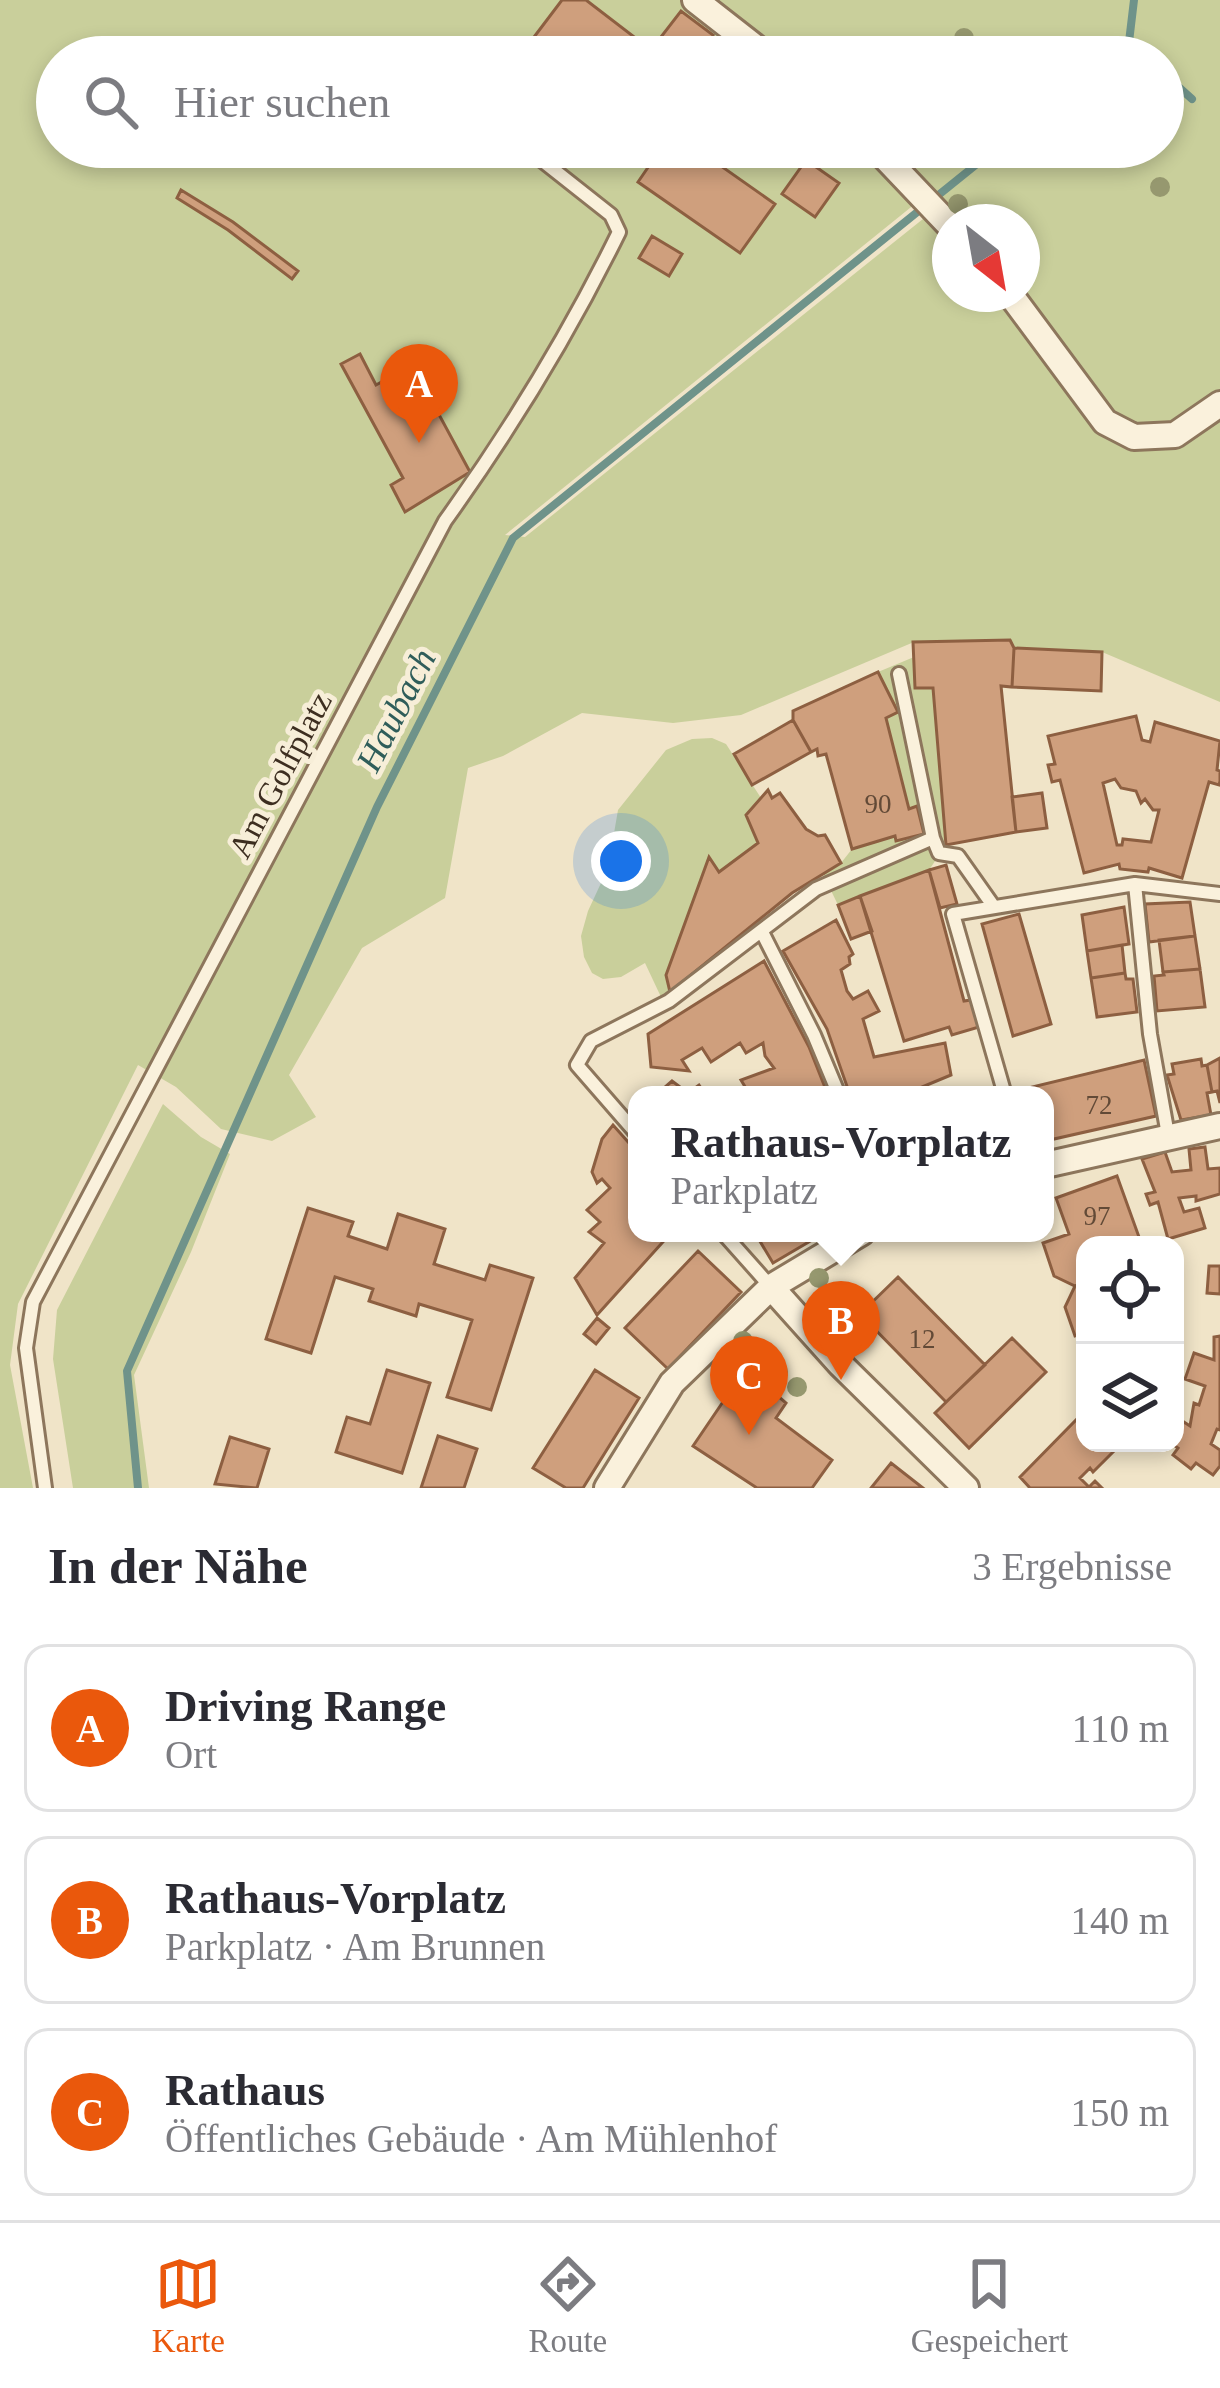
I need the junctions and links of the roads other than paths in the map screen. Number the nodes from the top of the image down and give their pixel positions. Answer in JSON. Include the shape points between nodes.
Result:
{"nodes":[{"id":1,"x":695,"y":0,"type":"edge"},
{"id":2,"x":741,"y":36,"type":"edge"},
{"id":3,"x":552,"y":168,"type":"edge"},
{"id":4,"x":896,"y":168,"type":"edge"},
{"id":5,"x":932,"y":206,"type":"edge"},
{"id":6,"x":1024,"y":312,"type":"edge"},
{"id":7,"x":1220,"y":404,"type":"edge"},
{"id":8,"x":899,"y":674,"type":"dead end"},
{"id":9,"x":933,"y":838,"type":"junction"},
{"id":10,"x":1135,"y":884,"type":"junction"},
{"id":11,"x":1220,"y":894,"type":"edge"},
{"id":12,"x":994,"y":907,"type":"junction"},
{"id":13,"x":762,"y":932,"type":"junction"},
{"id":14,"x":834,"y":1086,"type":"edge"},
{"id":15,"x":1002,"y":1086,"type":"edge"},
{"id":16,"x":628,"y":1124,"type":"edge"},
{"id":17,"x":1220,"y":1126,"type":"edge"},
{"id":18,"x":1168,"y":1135,"type":"junction"},
{"id":19,"x":1054,"y":1163,"type":"edge"},
{"id":20,"x":731,"y":1242,"type":"edge"},
{"id":21,"x":846,"y":1242,"type":"edge"},
{"id":22,"x":771,"y":1287,"type":"junction"},
{"id":23,"x":45,"y":1488,"type":"edge"},
{"id":24,"x":607,"y":1488,"type":"edge"},
{"id":25,"x":966,"y":1488,"type":"edge"}],
"edges":[{"from":1,"to":2,"type":"street"},
{"from":3,"to":23,"type":"lane","name":"Am Golfplatz","via":[[611,215],[619,232],[517,420],[446,521],[33,1302],[26,1348]]},
{"from":4,"to":5,"type":"street"},
{"from":6,"to":7,"type":"street","via":[[1106,422],[1134,437],[1175,435]]},
{"from":8,"to":9,"type":"lane"},
{"from":9,"to":12,"type":"lane","via":[[939,853],[958,856]]},
{"from":9,"to":13,"type":"lane","via":[[816,889]]},
{"from":10,"to":11,"type":"lane"},
{"from":10,"to":12,"type":"lane"},
{"from":10,"to":18,"type":"lane"},
{"from":12,"to":15,"type":"lane","via":[[953,914]]},
{"from":13,"to":14,"type":"lane"},
{"from":13,"to":16,"type":"lane","via":[[669,1001],[591,1041],[577,1065]]},
{"from":17,"to":18,"type":"street"},
{"from":18,"to":19,"type":"street"},
{"from":20,"to":22,"type":"lane"},
{"from":21,"to":22,"type":"street"},
{"from":22,"to":24,"type":"street","via":[[672,1383]]},
{"from":22,"to":25,"type":"street"}]}
